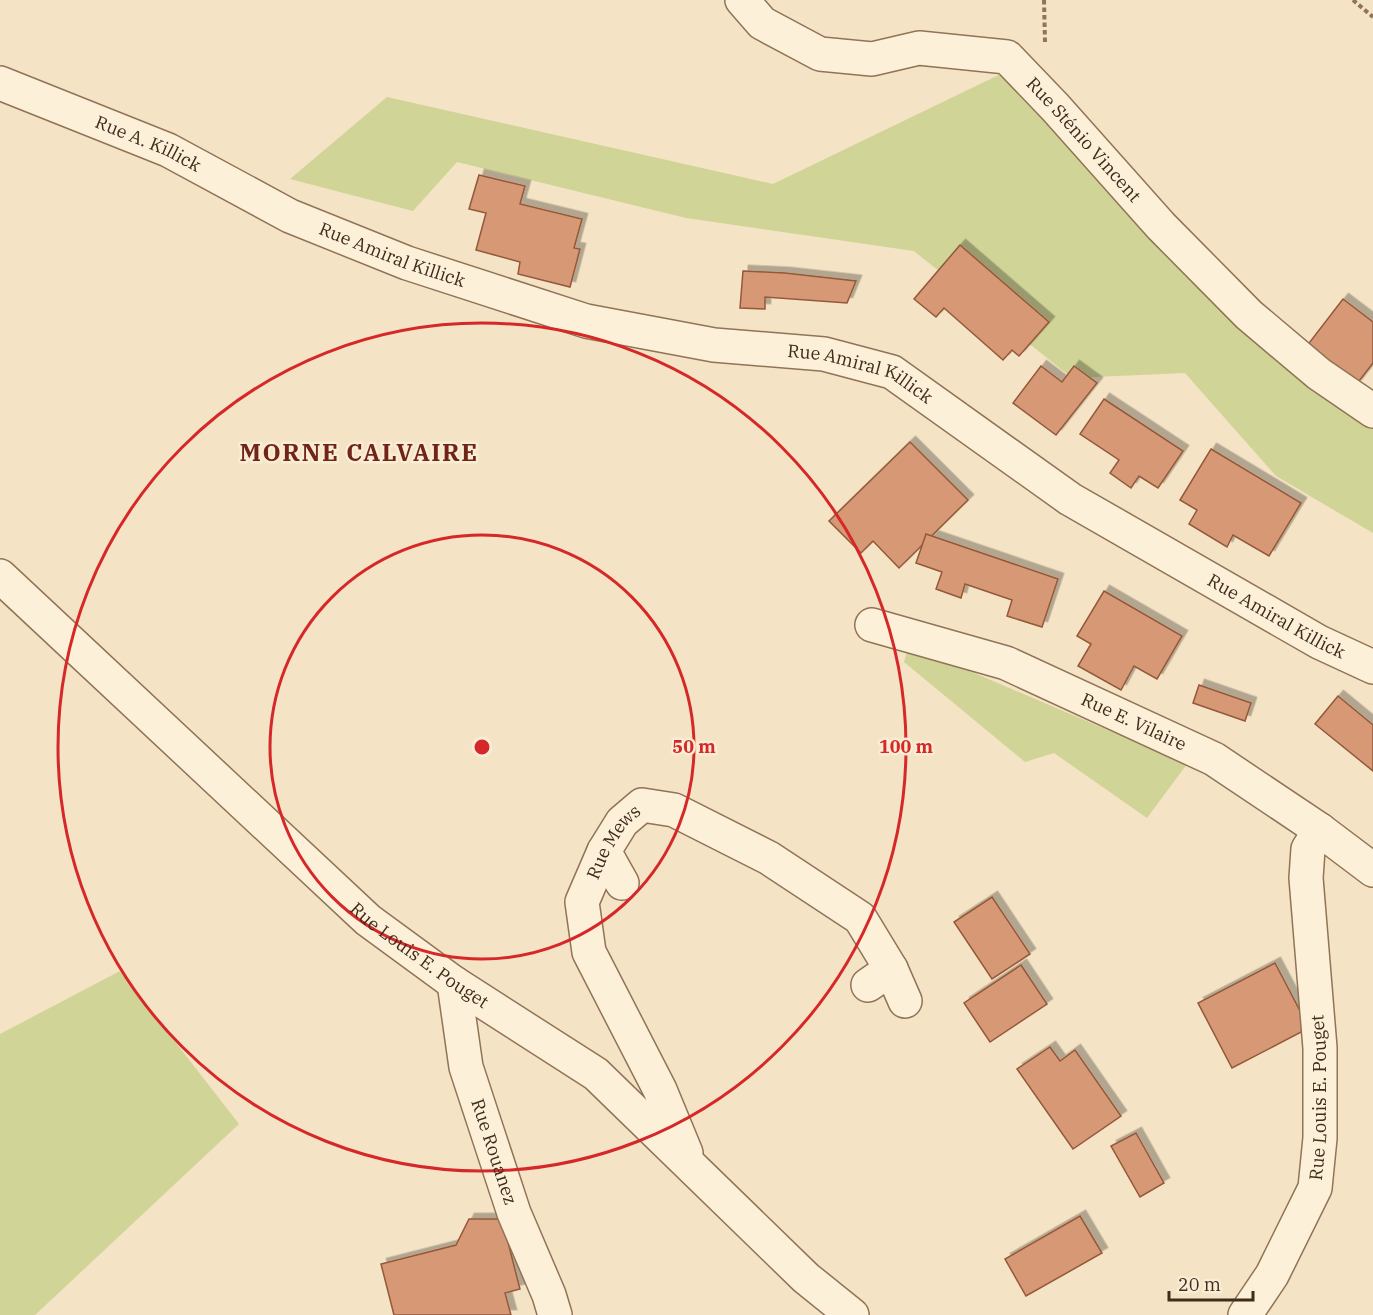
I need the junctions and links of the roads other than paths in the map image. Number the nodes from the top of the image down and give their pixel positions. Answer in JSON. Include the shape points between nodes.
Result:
{"nodes":[{"id":1,"x":742,"y":0,"type":"edge"},
{"id":2,"x":0,"y":83,"type":"edge"},
{"id":3,"x":290,"y":216,"type":"joint"},
{"id":4,"x":1373,"y":411,"type":"edge"},
{"id":5,"x":0,"y":576,"type":"edge"},
{"id":6,"x":872,"y":625,"type":"dead end"},
{"id":7,"x":1373,"y":667,"type":"edge"},
{"id":8,"x":1320,"y":830,"type":"junction"},
{"id":9,"x":604,"y":851,"type":"junction"},
{"id":10,"x":1373,"y":870,"type":"edge"},
{"id":11,"x":622,"y":883,"type":"dead end"},
{"id":12,"x":454,"y":983,"type":"junction"},
{"id":13,"x":905,"y":1001,"type":"dead end"},
{"id":14,"x":691,"y":1166,"type":"junction"},
{"id":15,"x":555,"y":1315,"type":"edge"},
{"id":16,"x":852,"y":1315,"type":"edge"},
{"id":17,"x":1245,"y":1315,"type":"edge"}],
"edges":[{"from":1,"to":4,"type":"street","name":"Rue Sténio Vincent","via":[[762,23],[820,54],[873,59],[920,48],[1007,57],[1161,226],[1249,315],[1319,374]]},
{"from":2,"to":3,"type":"street","name":"Rue A. Killick","via":[[168,150]]},
{"from":3,"to":7,"type":"street","name":"Rue Amiral Killick","via":[[407,263],[586,321],[714,345],[824,354],[892,372],[1070,499],[1318,642]]},
{"from":5,"to":12,"type":"street","name":"Rue Louis E. Pouget","via":[[368,920]]},
{"from":6,"to":8,"type":"street","name":"Rue E. Vilaire","via":[[1006,663],[1214,759]]},
{"from":8,"to":10,"type":"street","name":"Rue E. Vilaire"},
{"from":8,"to":17,"type":"street","name":"Rue Louis E. Pouget","via":[[1308,849],[1306,878],[1320,1048],[1320,1138],[1315,1188],[1272,1275]]},
{"from":9,"to":11,"type":"street"},
{"from":9,"to":13,"type":"street","name":"Rue Mews","via":[[622,822],[642,805],[674,810],[769,858],[860,918],[880,977]]},
{"from":9,"to":14,"type":"street","name":"Rue Mews","via":[[582,902],[590,952],[660,1090]]},
{"from":12,"to":14,"type":"street","name":"Rue Louis E. Pouget","via":[[596,1074]]},
{"from":12,"to":15,"type":"street","name":"Rue Rouanez","via":[[466,1067],[514,1214]]},
{"from":14,"to":16,"type":"street","name":"Rue Louis E. Pouget","via":[[806,1278]]}]}
